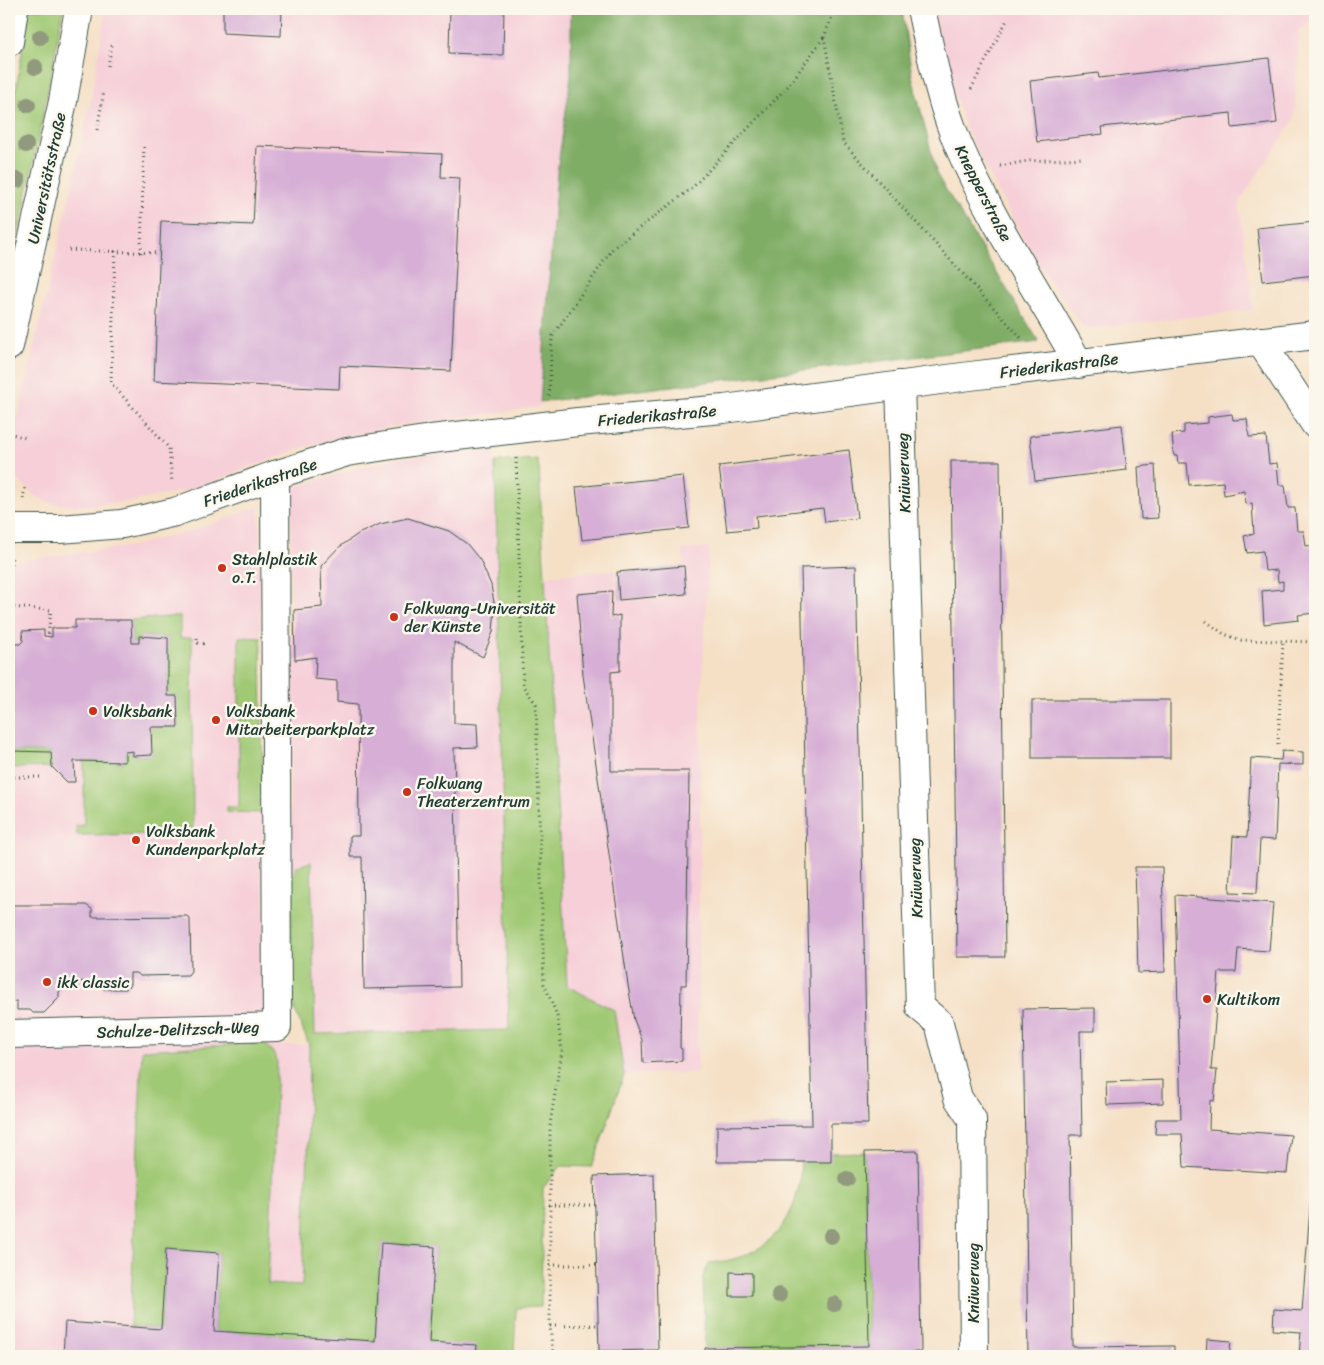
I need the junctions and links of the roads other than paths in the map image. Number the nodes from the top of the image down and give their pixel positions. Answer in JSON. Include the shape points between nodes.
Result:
{"nodes":[{"id":1,"x":14,"y":9,"type":"edge"},
{"id":2,"x":80,"y":9,"type":"edge"},
{"id":3,"x":921,"y":9,"type":"edge"},
{"id":4,"x":9,"y":42,"type":"edge"},
{"id":5,"x":1315,"y":335,"type":"edge"},
{"id":6,"x":1260,"y":341,"type":"junction"},
{"id":7,"x":9,"y":346,"type":"edge"},
{"id":8,"x":1079,"y":364,"type":"junction"},
{"id":9,"x":900,"y":385,"type":"junction"},
{"id":10,"x":1315,"y":424,"type":"edge"},
{"id":11,"x":274,"y":475,"type":"junction"},
{"id":12,"x":9,"y":529,"type":"edge"},
{"id":13,"x":9,"y":1034,"type":"edge"},
{"id":14,"x":974,"y":1356,"type":"edge"}],
"edges":[{"from":1,"to":4,"type":"street"},
{"from":2,"to":7,"type":"street","name":"Universitätsstraße"},
{"from":3,"to":8,"type":"street","name":"Knepperstraße","via":[[936,80],[973,174],[998,226]]},
{"from":5,"to":6,"type":"street","name":"Friederikastraße"},
{"from":6,"to":8,"type":"street","name":"Friederikastraße"},
{"from":6,"to":10,"type":"street"},
{"from":8,"to":9,"type":"street","name":"Friederikastraße"},
{"from":9,"to":11,"type":"street","name":"Friederikastraße","via":[[724,409],[431,439],[347,452]]},
{"from":9,"to":14,"type":"street","name":"Knüwerweg","via":[[920,1007],[939,1023],[958,1098],[972,1119]]},
{"from":11,"to":12,"type":"street","name":"Friederikastraße","via":[[175,512],[122,524]]},
{"from":11,"to":13,"type":"street","name":"Schulze-Delitzsch-Weg","via":[[277,1026]]}]}
